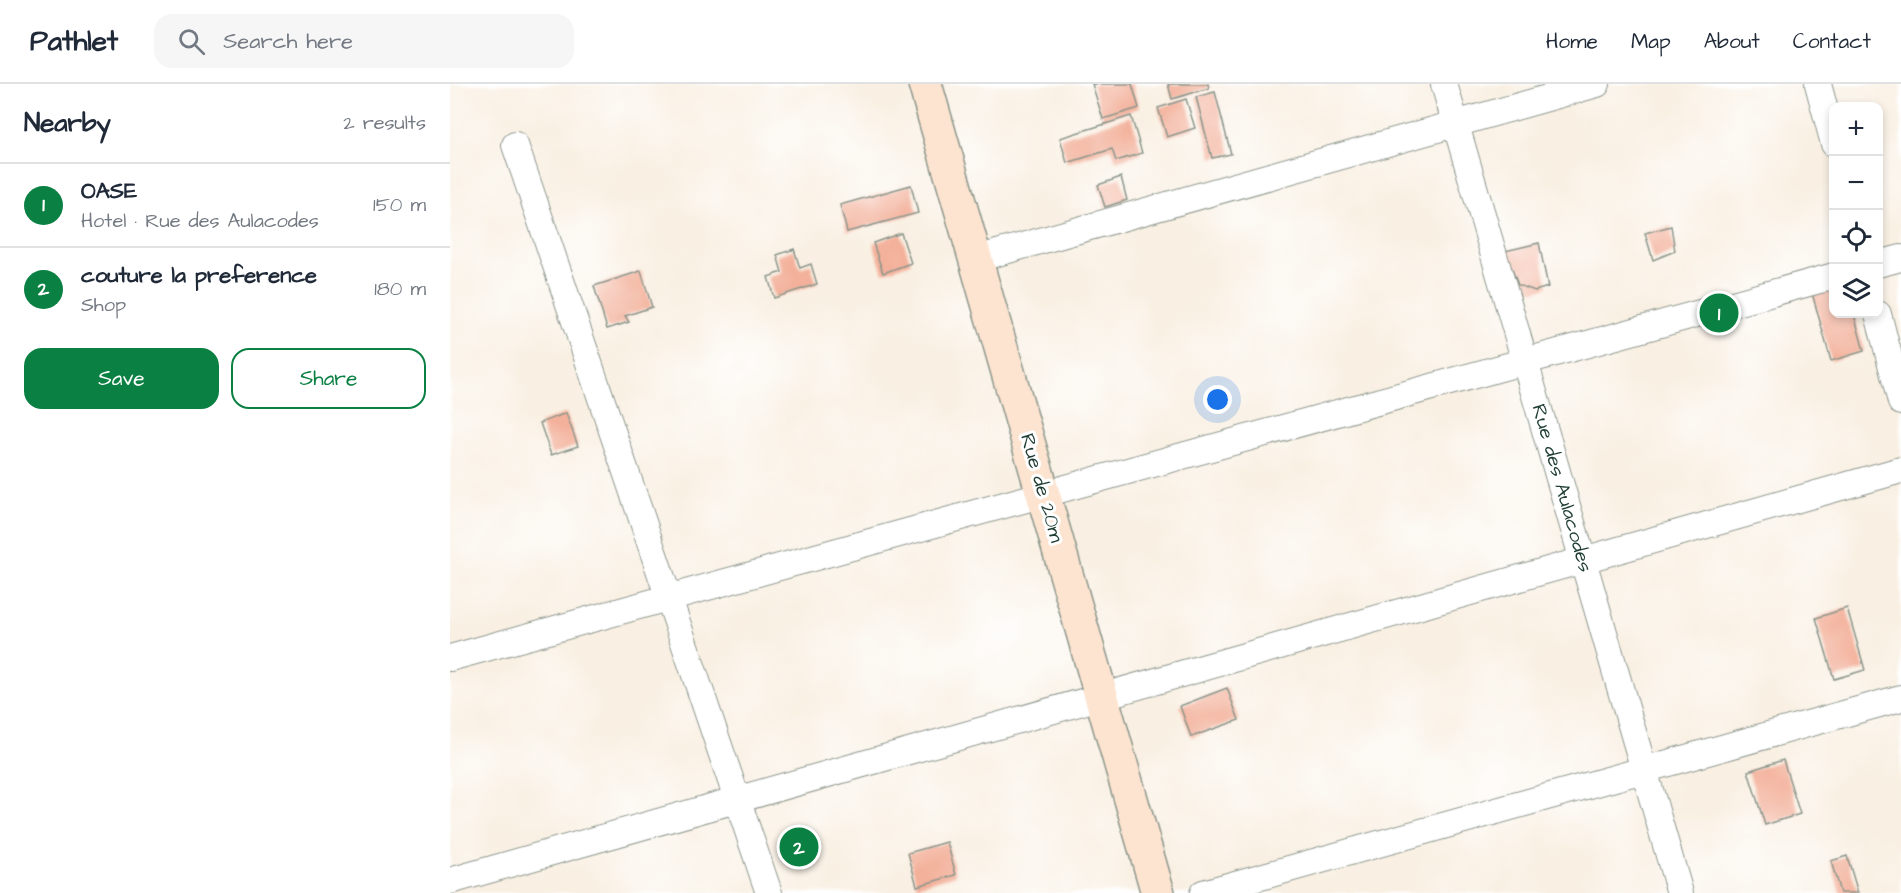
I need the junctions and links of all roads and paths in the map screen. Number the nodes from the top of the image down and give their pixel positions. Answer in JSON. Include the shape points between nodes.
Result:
{"nodes":[{"id":1,"x":926,"y":84,"type":"edge"},
{"id":2,"x":1444,"y":84,"type":"edge"},
{"id":3,"x":1597,"y":84,"type":"edge"},
{"id":4,"x":1818,"y":84,"type":"edge"},
{"id":5,"x":1455,"y":124,"type":"junction"},
{"id":6,"x":1829,"y":128,"type":"edge"},
{"id":7,"x":515,"y":145,"type":"dead end"},
{"id":8,"x":1901,"y":258,"type":"edge"},
{"id":9,"x":976,"y":259,"type":"junction"},
{"id":10,"x":1883,"y":263,"type":"edge"},
{"id":11,"x":1829,"y":277,"type":"edge"},
{"id":12,"x":1879,"y":318,"type":"edge"},
{"id":13,"x":1525,"y":361,"type":"junction"},
{"id":14,"x":1901,"y":402,"type":"edge"},
{"id":15,"x":1901,"y":470,"type":"edge"},
{"id":16,"x":1043,"y":494,"type":"junction"},
{"id":17,"x":1583,"y":560,"type":"junction"},
{"id":18,"x":669,"y":598,"type":"junction"},
{"id":19,"x":450,"y":658,"type":"edge"},
{"id":20,"x":1101,"y":696,"type":"junction"},
{"id":21,"x":1901,"y":698,"type":"edge"},
{"id":22,"x":1644,"y":770,"type":"junction"},
{"id":23,"x":737,"y":799,"type":"junction"},
{"id":24,"x":450,"y":881,"type":"edge"},
{"id":25,"x":769,"y":893,"type":"edge"},
{"id":26,"x":1158,"y":893,"type":"edge"},
{"id":27,"x":1203,"y":893,"type":"edge"},
{"id":28,"x":1680,"y":893,"type":"edge"}],
"edges":[{"from":1,"to":9,"type":"street","name":"Rue de 20m"},
{"from":2,"to":5,"type":"street","name":"Rue des Aulacodes"},
{"from":3,"to":5,"type":"street"},
{"from":4,"to":6,"type":"street"},
{"from":5,"to":9,"type":"street"},
{"from":5,"to":13,"type":"street","name":"Rue des Aulacodes"},
{"from":7,"to":18,"type":"street"},
{"from":8,"to":10,"type":"street"},
{"from":9,"to":16,"type":"street","name":"Rue de 20m"},
{"from":11,"to":13,"type":"street"},
{"from":12,"to":14,"type":"street"},
{"from":13,"to":16,"type":"street"},
{"from":13,"to":17,"type":"street","name":"Rue des Aulacodes"},
{"from":15,"to":17,"type":"street"},
{"from":16,"to":18,"type":"street"},
{"from":16,"to":20,"type":"street","name":"Rue de 20m"},
{"from":17,"to":20,"type":"street"},
{"from":17,"to":22,"type":"street","name":"Rue des Aulacodes"},
{"from":18,"to":19,"type":"street"},
{"from":18,"to":23,"type":"street"},
{"from":20,"to":23,"type":"street"},
{"from":20,"to":26,"type":"street","name":"Rue de 20m"},
{"from":21,"to":22,"type":"street"},
{"from":22,"to":27,"type":"street"},
{"from":22,"to":28,"type":"street","name":"Rue des Aulacodes"},
{"from":23,"to":24,"type":"street"},
{"from":23,"to":25,"type":"street"}]}
